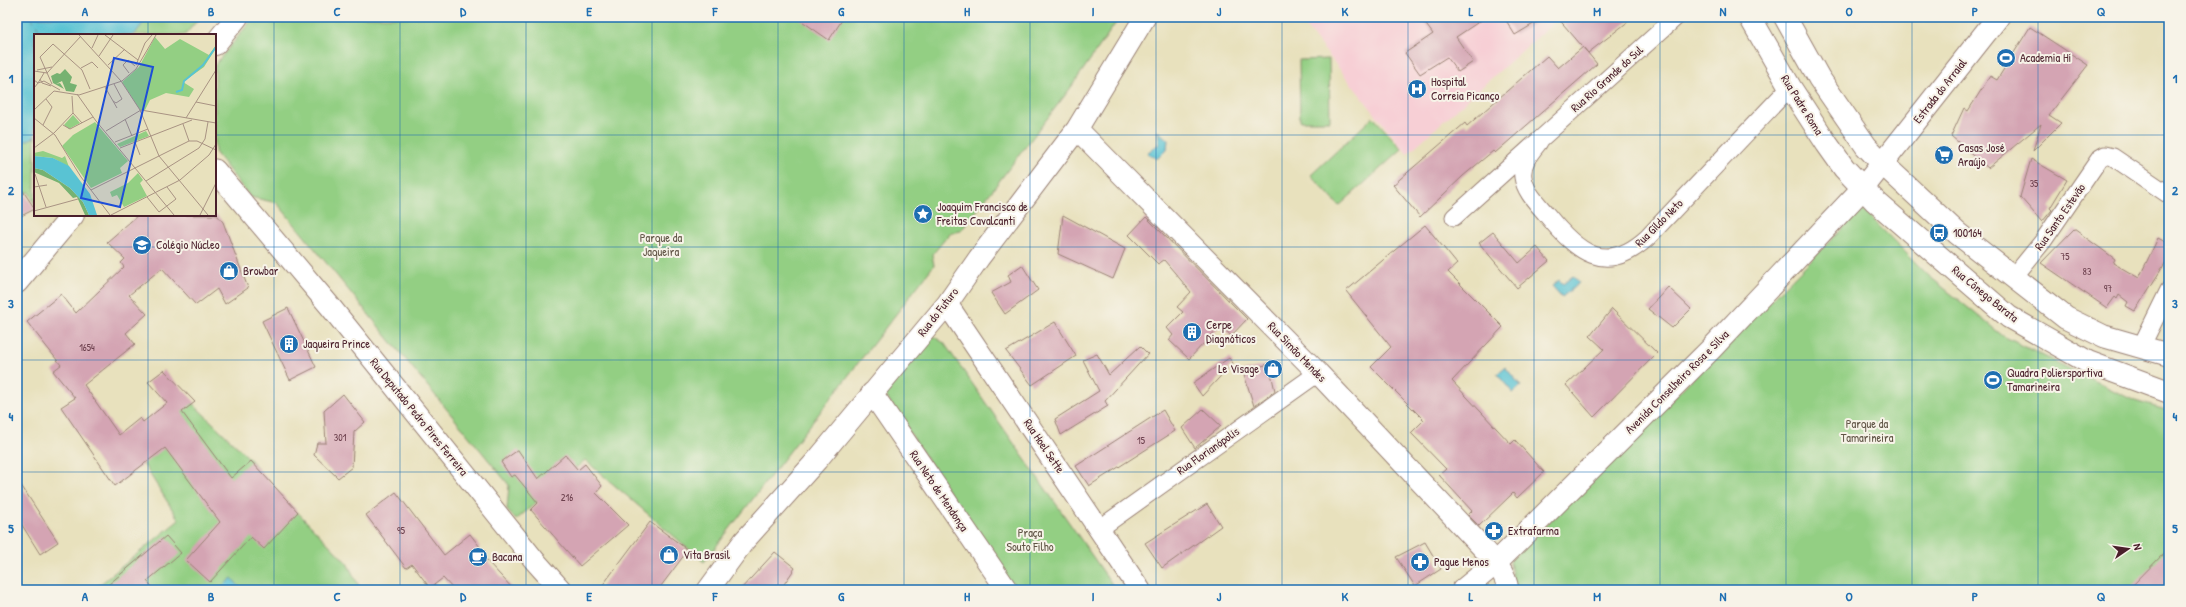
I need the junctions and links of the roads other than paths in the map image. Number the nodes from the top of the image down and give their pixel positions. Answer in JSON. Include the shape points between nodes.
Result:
{"nodes":[{"id":1,"x":237,"y":17,"type":"edge"},
{"id":2,"x":1145,"y":17,"type":"edge"},
{"id":3,"x":1676,"y":17,"type":"edge"},
{"id":4,"x":1750,"y":17,"type":"edge"},
{"id":5,"x":1785,"y":17,"type":"edge"},
{"id":6,"x":1998,"y":17,"type":"edge"},
{"id":7,"x":216,"y":43,"type":"edge"},
{"id":8,"x":1790,"y":87,"type":"junction"},
{"id":9,"x":1077,"y":128,"type":"junction"},
{"id":10,"x":1538,"y":142,"type":"junction"},
{"id":11,"x":1882,"y":164,"type":"junction"},
{"id":12,"x":216,"y":171,"type":"edge"},
{"id":13,"x":1523,"y":176,"type":"joint"},
{"id":14,"x":1863,"y":188,"type":"junction"},
{"id":15,"x":2169,"y":195,"type":"edge"},
{"id":16,"x":72,"y":216,"type":"edge"},
{"id":17,"x":1454,"y":217,"type":"dead end"},
{"id":18,"x":2013,"y":278,"type":"junction"},
{"id":19,"x":17,"y":282,"type":"edge"},
{"id":20,"x":2169,"y":290,"type":"edge"},
{"id":21,"x":947,"y":304,"type":"junction"},
{"id":22,"x":2141,"y":347,"type":"junction"},
{"id":23,"x":2169,"y":355,"type":"edge"},
{"id":24,"x":1318,"y":373,"type":"junction"},
{"id":25,"x":2169,"y":392,"type":"edge"},
{"id":26,"x":872,"y":393,"type":"junction"},
{"id":27,"x":1099,"y":529,"type":"junction"},
{"id":28,"x":1496,"y":563,"type":"junction"},
{"id":29,"x":561,"y":590,"type":"edge"},
{"id":30,"x":708,"y":590,"type":"edge"},
{"id":31,"x":1007,"y":590,"type":"edge"},
{"id":32,"x":1140,"y":590,"type":"edge"},
{"id":33,"x":1463,"y":590,"type":"edge"},
{"id":34,"x":1508,"y":590,"type":"edge"}],
"edges":[{"from":1,"to":7,"type":"main road"},
{"from":2,"to":9,"type":"street","name":"Rua do Futuro"},
{"from":3,"to":10,"type":"street","name":"Rua Rio Grande do Sul"},
{"from":4,"to":8,"type":"main road","name":"Rua Padre Roma"},
{"from":5,"to":11,"type":"main road","via":[[1820,78],[1857,133]]},
{"from":6,"to":11,"type":"main road","name":"Estrada do Arraial"},
{"from":8,"to":13,"type":"street","name":"Rua Gildo Neto","via":[[1647,238],[1625,254],[1600,258],[1577,248],[1532,197],[1525,187]]},
{"from":8,"to":14,"type":"main road","name":"Rua Padre Roma","via":[[1844,168]]},
{"from":9,"to":21,"type":"street","name":"Rua do Futuro"},
{"from":9,"to":24,"type":"street","name":"Rua Simão Mendes"},
{"from":10,"to":13,"type":"street","name":"Rua Rio Grande do Sul","via":[[1525,163]]},
{"from":10,"to":17,"type":"street","name":"Rua Rio Grande do Sul"},
{"from":11,"to":14,"type":"main road","name":"Avenida Conselheiro Rosa e Silva"},
{"from":11,"to":18,"type":"main road","via":[[1957,233]]},
{"from":12,"to":29,"type":"street","name":"Rua Deputado Pedro Pires Ferreira","via":[[330,305]]},
{"from":14,"to":25,"type":"main road","name":"Rua Cônego Barata","via":[[2009,317],[2088,362]]},
{"from":14,"to":28,"type":"main road","name":"Avenida Conselheiro Rosa e Silva","via":[[1711,349]]},
{"from":15,"to":18,"type":"street","name":"Rua Santo Estevão","via":[[2113,157],[2105,155],[2100,158],[2044,241]]},
{"from":16,"to":19,"type":"main road"},
{"from":18,"to":22,"type":"main road","via":[[2066,318],[2103,336]]},
{"from":20,"to":22,"type":"street"},
{"from":21,"to":26,"type":"street","name":"Rua do Futuro"},
{"from":21,"to":27,"type":"street","name":"Rua Hoel Sette"},
{"from":22,"to":23,"type":"main road"},
{"from":24,"to":27,"type":"street","name":"Rua Florianópolis"},
{"from":24,"to":28,"type":"street","name":"Rua Simão Mendes"},
{"from":26,"to":30,"type":"street","name":"Rua do Futuro","via":[[817,460],[744,541]]},
{"from":26,"to":31,"type":"street","name":"Rua Neto de Mendonça"},
{"from":27,"to":32,"type":"street","name":"Rua Hoel Sette"},
{"from":28,"to":33,"type":"main road","name":"Avenida Conselheiro Rosa e Silva"},
{"from":28,"to":34,"type":"street","name":"Rua Simão Mendes","via":[[1508,585]]}]}
